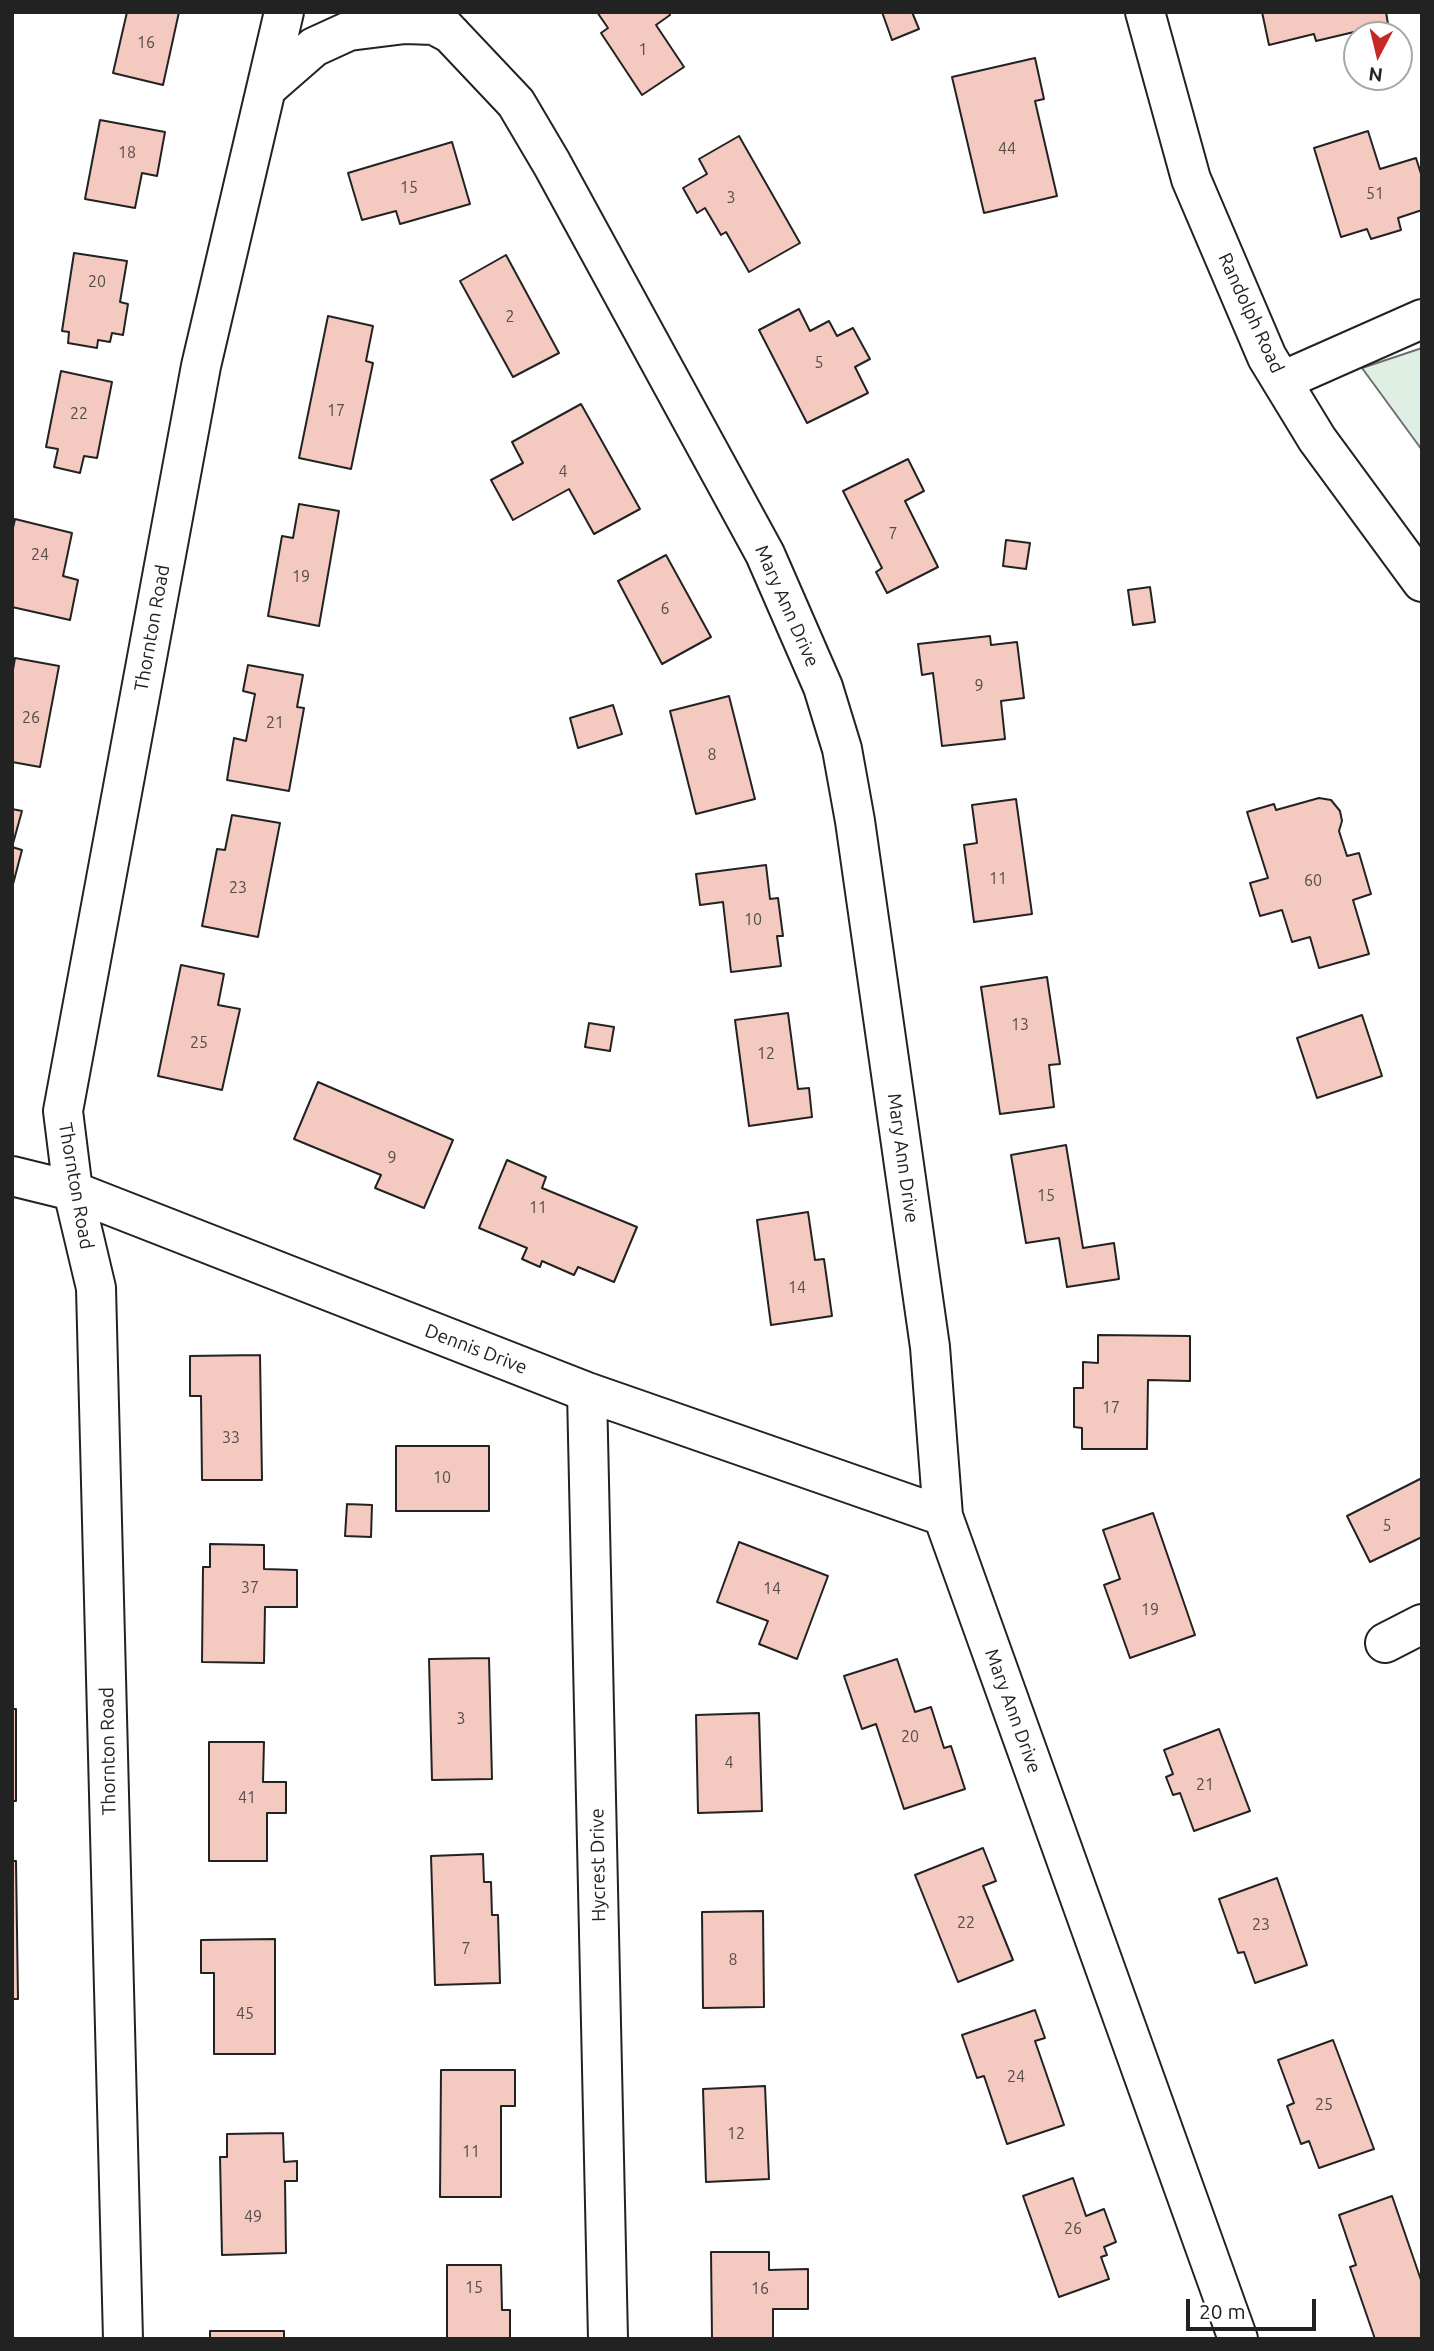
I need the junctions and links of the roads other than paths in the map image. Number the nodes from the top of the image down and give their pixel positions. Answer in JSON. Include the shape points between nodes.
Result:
{"nodes":[{"id":1,"x":284,"y":12,"type":"edge"},
{"id":2,"x":1146,"y":12,"type":"edge"},
{"id":3,"x":440,"y":23,"type":"edge"},
{"id":4,"x":267,"y":88,"type":"junction"},
{"id":5,"x":1422,"y":319,"type":"edge"},
{"id":6,"x":1282,"y":381,"type":"junction"},
{"id":7,"x":1422,"y":582,"type":"edge"},
{"id":8,"x":12,"y":1176,"type":"edge"},
{"id":9,"x":74,"y":1191,"type":"junction"},
{"id":10,"x":587,"y":1392,"type":"junction"},
{"id":11,"x":943,"y":1516,"type":"junction"},
{"id":12,"x":1422,"y":1624,"type":"edge"},
{"id":13,"x":1385,"y":1643,"type":"dead end"},
{"id":14,"x":123,"y":2339,"type":"edge"},
{"id":15,"x":608,"y":2339,"type":"edge"},
{"id":16,"x":1238,"y":2339,"type":"edge"}],
"edges":[{"from":1,"to":4,"type":"street","name":"Thornton Road"},
{"from":2,"to":6,"type":"street","name":"Randolph Road","via":[[1191,179],[1267,357]]},
{"from":3,"to":4,"type":"street","name":"Mary Ann Drive","via":[[349,32],[314,47]]},
{"from":3,"to":11,"type":"street","name":"Mary Ann Drive","via":[[516,103],[552,164],[765,554],[823,687],[842,749],[859,849],[930,1347]]},
{"from":4,"to":9,"type":"street","name":"Thornton Road","via":[[201,366],[63,1111]]},
{"from":5,"to":6,"type":"street"},
{"from":6,"to":7,"type":"street","name":"Randolph Road","via":[[1317,439]]},
{"from":8,"to":9,"type":"street","name":"Dennis Drive"},
{"from":9,"to":10,"type":"street","name":"Dennis Drive"},
{"from":9,"to":14,"type":"street","name":"Thornton Road","via":[[96,1288]]},
{"from":10,"to":11,"type":"street","name":"Dennis Drive"},
{"from":10,"to":15,"type":"street","name":"Hycrest Drive"},
{"from":11,"to":16,"type":"street","name":"Mary Ann Drive"},
{"from":12,"to":13,"type":"street"}]}
